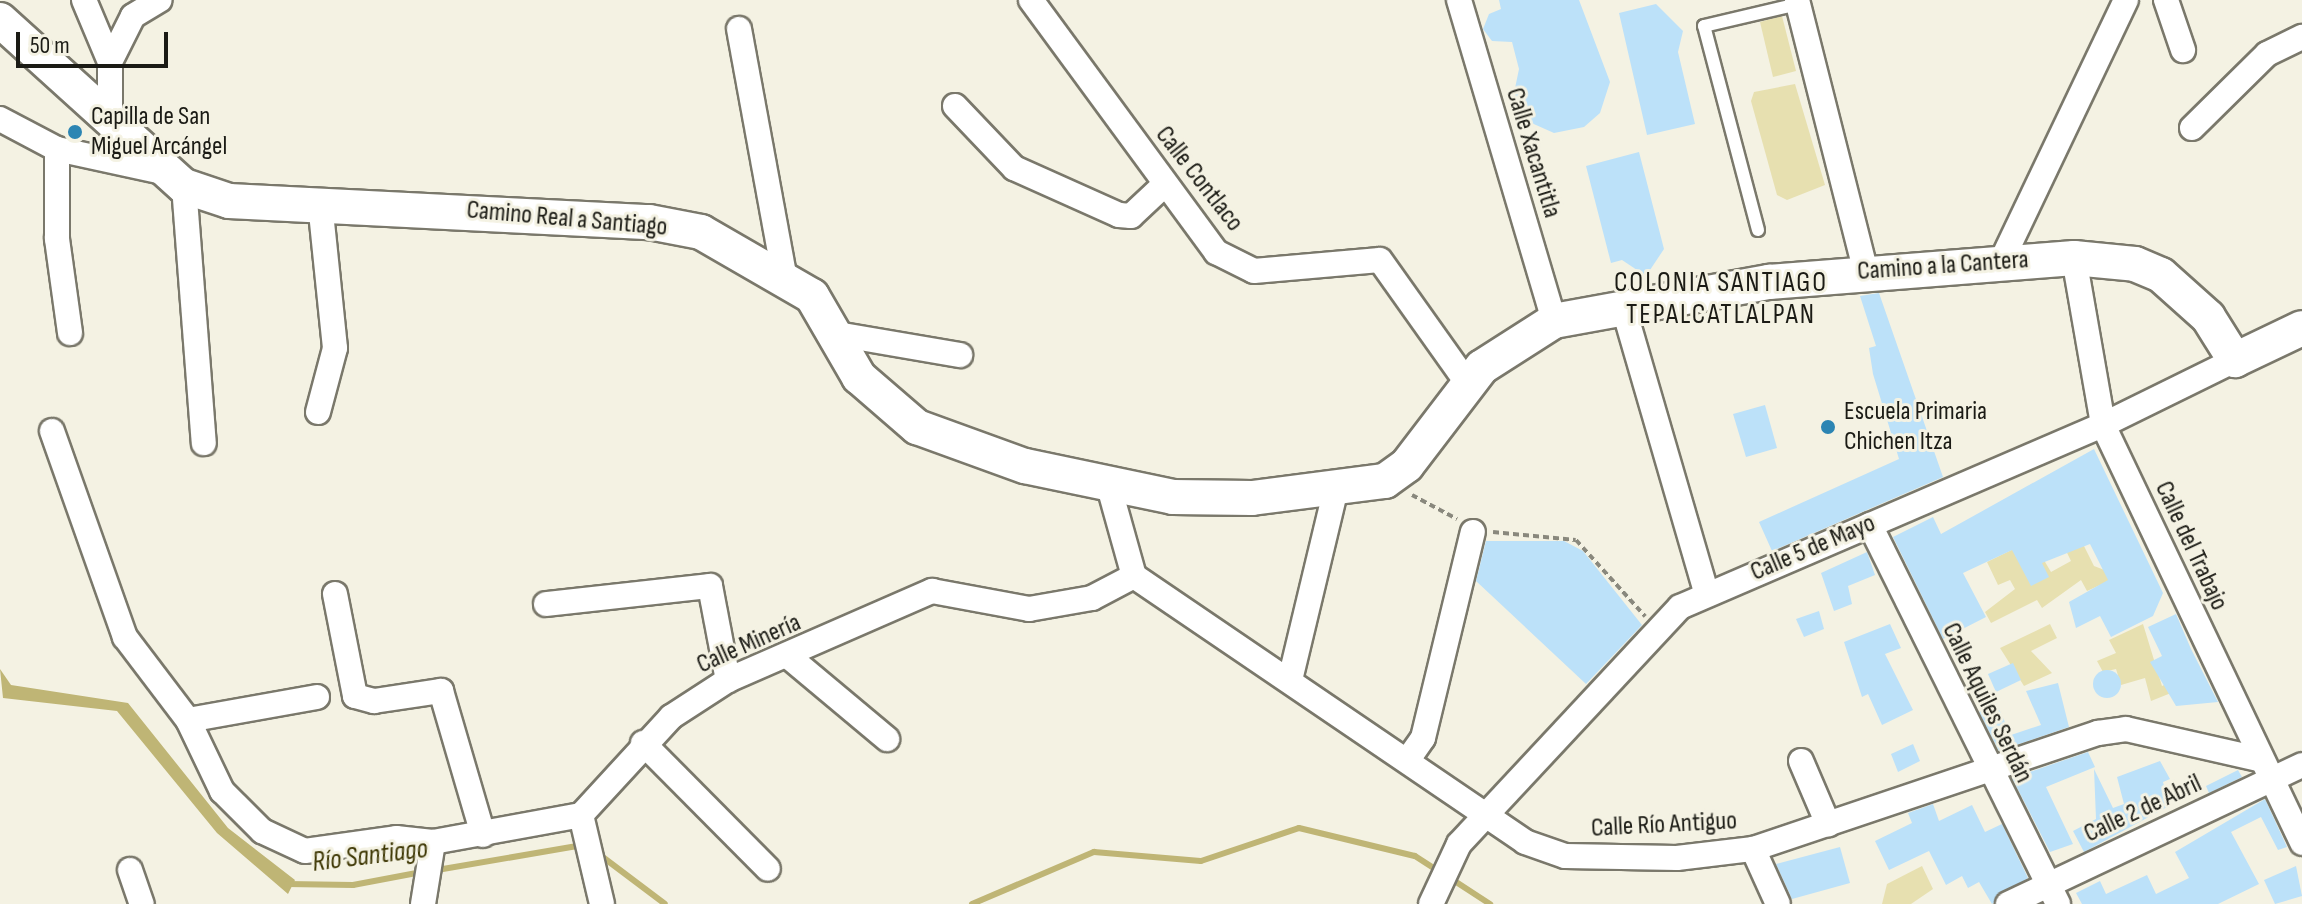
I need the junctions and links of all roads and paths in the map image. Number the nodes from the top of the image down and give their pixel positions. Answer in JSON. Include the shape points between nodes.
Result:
{"nodes":[{"id":1,"x":84,"y":0,"type":"edge"},
{"id":2,"x":160,"y":0,"type":"edge"},
{"id":3,"x":1031,"y":0,"type":"edge"},
{"id":4,"x":1459,"y":0,"type":"edge"},
{"id":5,"x":2166,"y":0,"type":"edge"},
{"id":6,"x":1798,"y":2,"type":"edge"},
{"id":7,"x":2123,"y":3,"type":"edge"},
{"id":8,"x":0,"y":20,"type":"edge"},
{"id":9,"x":739,"y":29,"type":"dead end"},
{"id":10,"x":2302,"y":37,"type":"edge"},
{"id":11,"x":2183,"y":50,"type":"dead end"},
{"id":12,"x":110,"y":62,"type":"junction"},
{"id":13,"x":955,"y":106,"type":"dead end"},
{"id":14,"x":104,"y":111,"type":"junction"},
{"id":15,"x":0,"y":119,"type":"edge"},
{"id":16,"x":2192,"y":128,"type":"dead end"},
{"id":17,"x":57,"y":149,"type":"junction"},
{"id":18,"x":132,"y":165,"type":"junction"},
{"id":19,"x":176,"y":180,"type":"junction"},
{"id":20,"x":1164,"y":185,"type":"junction"},
{"id":21,"x":320,"y":203,"type":"junction"},
{"id":22,"x":1758,"y":230,"type":"dead end"},
{"id":23,"x":2074,"y":258,"type":"junction"},
{"id":24,"x":2001,"y":262,"type":"junction"},
{"id":25,"x":1865,"y":269,"type":"junction"},
{"id":26,"x":784,"y":275,"type":"junction"},
{"id":27,"x":1623,"y":306,"type":"junction"},
{"id":28,"x":1554,"y":321,"type":"junction"},
{"id":29,"x":2302,"y":328,"type":"edge"},
{"id":30,"x":70,"y":333,"type":"dead end"},
{"id":31,"x":837,"y":334,"type":"junction"},
{"id":32,"x":960,"y":355,"type":"dead end"},
{"id":33,"x":2235,"y":360,"type":"junction"},
{"id":34,"x":1468,"y":384,"type":"junction"},
{"id":35,"x":318,"y":412,"type":"dead end"},
{"id":36,"x":2103,"y":425,"type":"junction"},
{"id":37,"x":52,"y":431,"type":"dead end"},
{"id":38,"x":204,"y":443,"type":"dead end"},
{"id":39,"x":1385,"y":481,"type":"junction"},
{"id":40,"x":1108,"y":483,"type":"junction"},
{"id":41,"x":1336,"y":489,"type":"junction"},
{"id":42,"x":1870,"y":525,"type":"junction"},
{"id":43,"x":1473,"y":532,"type":"junction"},
{"id":44,"x":1134,"y":576,"type":"junction"},
{"id":45,"x":1706,"y":592,"type":"junction"},
{"id":46,"x":335,"y":594,"type":"dead end"},
{"id":47,"x":546,"y":604,"type":"dead end"},
{"id":48,"x":1655,"y":627,"type":"junction"},
{"id":49,"x":789,"y":657,"type":"junction"},
{"id":50,"x":728,"y":680,"type":"junction"},
{"id":51,"x":1290,"y":680,"type":"junction"},
{"id":52,"x":317,"y":697,"type":"dead end"},
{"id":53,"x":188,"y":720,"type":"junction"},
{"id":54,"x":887,"y":739,"type":"dead end"},
{"id":55,"x":643,"y":743,"type":"junction"},
{"id":56,"x":1409,"y":758,"type":"junction"},
{"id":57,"x":2258,"y":759,"type":"junction"},
{"id":58,"x":1801,"y":761,"type":"dead end"},
{"id":59,"x":2302,"y":765,"type":"edge"},
{"id":60,"x":1987,"y":772,"type":"junction"},
{"id":61,"x":2271,"y":781,"type":"junction"},
{"id":62,"x":1485,"y":815,"type":"junction"},
{"id":63,"x":1828,"y":824,"type":"junction"},
{"id":64,"x":585,"y":826,"type":"junction"},
{"id":65,"x":483,"y":835,"type":"junction"},
{"id":66,"x":433,"y":842,"type":"junction"},
{"id":67,"x":2302,"y":843,"type":"edge"},
{"id":68,"x":1753,"y":849,"type":"junction"},
{"id":69,"x":768,"y":869,"type":"dead end"},
{"id":70,"x":130,"y":870,"type":"dead end"},
{"id":71,"x":2053,"y":894,"type":"edge"},
{"id":72,"x":1432,"y":895,"type":"edge"},
{"id":73,"x":423,"y":901,"type":"edge"},
{"id":74,"x":142,"y":904,"type":"edge"},
{"id":75,"x":602,"y":904,"type":"edge"},
{"id":76,"x":1778,"y":904,"type":"edge"},
{"id":77,"x":2008,"y":904,"type":"edge"}],
"edges":[{"from":1,"to":12,"type":"street"},
{"from":2,"to":12,"type":"street","via":[[133,16]]},
{"from":3,"to":20,"type":"street","name":"Calle Contlaco"},
{"from":4,"to":28,"type":"street","name":"Calle Xacantitla"},
{"from":5,"to":11,"type":"street"},
{"from":6,"to":22,"type":"lane","via":[[1704,26]]},
{"from":6,"to":25,"type":"street"},
{"from":7,"to":24,"type":"street"},
{"from":8,"to":14,"type":"street","name":"Camino Real a Santiago"},
{"from":9,"to":26,"type":"street"},
{"from":10,"to":16,"type":"street","via":[[2267,54]]},
{"from":12,"to":14,"type":"street"},
{"from":13,"to":20,"type":"street","via":[[1014,168],[1119,215],[1131,216]]},
{"from":14,"to":18,"type":"street"},
{"from":14,"to":19,"type":"street","name":"Camino Real a Santiago"},
{"from":15,"to":17,"type":"street"},
{"from":17,"to":18,"type":"street"},
{"from":17,"to":30,"type":"street","via":[[57,239]]},
{"from":18,"to":19,"type":"street"},
{"from":19,"to":21,"type":"street","name":"Camino Real a Santiago","via":[[229,201]]},
{"from":19,"to":38,"type":"street"},
{"from":20,"to":34,"type":"street","name":"Calle Contlaco","via":[[1216,252],[1254,271],[1380,260]]},
{"from":21,"to":26,"type":"street","name":"Camino Real a Santiago","via":[[649,222],[701,232]]},
{"from":21,"to":35,"type":"street","via":[[335,348]]},
{"from":23,"to":24,"type":"street","name":"Camino a la Cantera"},
{"from":23,"to":33,"type":"street","name":"Camino a la Cantera","via":[[2135,264],[2161,275],[2208,317]]},
{"from":23,"to":36,"type":"street","name":"Calle del Trabajo"},
{"from":24,"to":25,"type":"street","name":"Camino a la Cantera"},
{"from":25,"to":27,"type":"street","name":"Camino a la Cantera"},
{"from":26,"to":31,"type":"street","name":"Camino Real a Santiago","via":[[812,296]]},
{"from":27,"to":28,"type":"street","name":"Camino a la Cantera"},
{"from":27,"to":45,"type":"street"},
{"from":28,"to":34,"type":"street","name":"Camino a la Cantera","via":[[1505,348]]},
{"from":29,"to":33,"type":"street","name":"Calle 5 de Mayo"},
{"from":31,"to":32,"type":"street"},
{"from":31,"to":40,"type":"street","name":"Camino Real a Santiago","via":[[859,377],[917,427],[968,450]]},
{"from":33,"to":36,"type":"street","name":"Calle 5 de Mayo"},
{"from":34,"to":39,"type":"street","name":"Camino a la Cantera","via":[[1407,465]]},
{"from":36,"to":42,"type":"street","name":"Calle 5 de Mayo"},
{"from":36,"to":57,"type":"street","name":"Calle del Trabajo"},
{"from":37,"to":53,"type":"street","via":[[125,637]]},
{"from":39,"to":41,"type":"street"},
{"from":39,"to":43,"type":"path"},
{"from":40,"to":41,"type":"street","via":[[1218,499]]},
{"from":40,"to":44,"type":"street"},
{"from":41,"to":51,"type":"street"},
{"from":42,"to":45,"type":"street","name":"Calle 5 de Mayo"},
{"from":42,"to":60,"type":"street","name":"Calle Aquiles Serdán"},
{"from":43,"to":48,"type":"path","via":[[1576,540]]},
{"from":43,"to":56,"type":"street","via":[[1423,738]]},
{"from":44,"to":49,"type":"street","name":"Calle Minería","via":[[1092,598],[1029,609],[932,591]]},
{"from":44,"to":51,"type":"street","name":"Calle Río Antiguo"},
{"from":45,"to":48,"type":"street","name":"Calle 5 de Mayo"},
{"from":46,"to":65,"type":"street","via":[[355,696],[374,701],[441,691]]},
{"from":47,"to":50,"type":"street","via":[[710,586]]},
{"from":48,"to":62,"type":"street","name":"Calle 5 de Mayo"},
{"from":49,"to":50,"type":"street","name":"Calle Minería"},
{"from":49,"to":54,"type":"street"},
{"from":50,"to":55,"type":"street","name":"Calle Minería"},
{"from":51,"to":56,"type":"street","name":"Calle Río Antiguo","via":[[1347,724]]},
{"from":52,"to":53,"type":"street"},
{"from":53,"to":66,"type":"street","via":[[222,791],[286,846]]},
{"from":55,"to":64,"type":"street","name":"Calle Minería"},
{"from":55,"to":69,"type":"street"},
{"from":56,"to":62,"type":"street","name":"Calle Río Antiguo"},
{"from":57,"to":60,"type":"street","name":"Calle Río Antiguo","via":[[2126,729],[2063,740]]},
{"from":57,"to":61,"type":"street","name":"Calle del Trabajo"},
{"from":58,"to":63,"type":"street"},
{"from":59,"to":61,"type":"street","name":"Calle 2 de Abril"},
{"from":60,"to":63,"type":"street","name":"Calle Río Antiguo"},
{"from":60,"to":71,"type":"street","name":"Calle Aquiles Serdán"},
{"from":61,"to":67,"type":"street","name":"Calle del Trabajo"},
{"from":61,"to":71,"type":"street","name":"Calle 2 de Abril"},
{"from":62,"to":68,"type":"street","name":"Calle Río Antiguo","via":[[1525,842],[1565,856],[1677,858]]},
{"from":62,"to":72,"type":"street","name":"Calle 5 de Mayo","via":[[1459,844]]},
{"from":63,"to":68,"type":"street","name":"Calle Río Antiguo"},
{"from":64,"to":65,"type":"street"},
{"from":64,"to":75,"type":"street"},
{"from":65,"to":66,"type":"street"},
{"from":66,"to":73,"type":"street"},
{"from":68,"to":76,"type":"street"},
{"from":70,"to":74,"type":"street"},
{"from":71,"to":77,"type":"street","name":"Calle 2 de Abril"}]}
